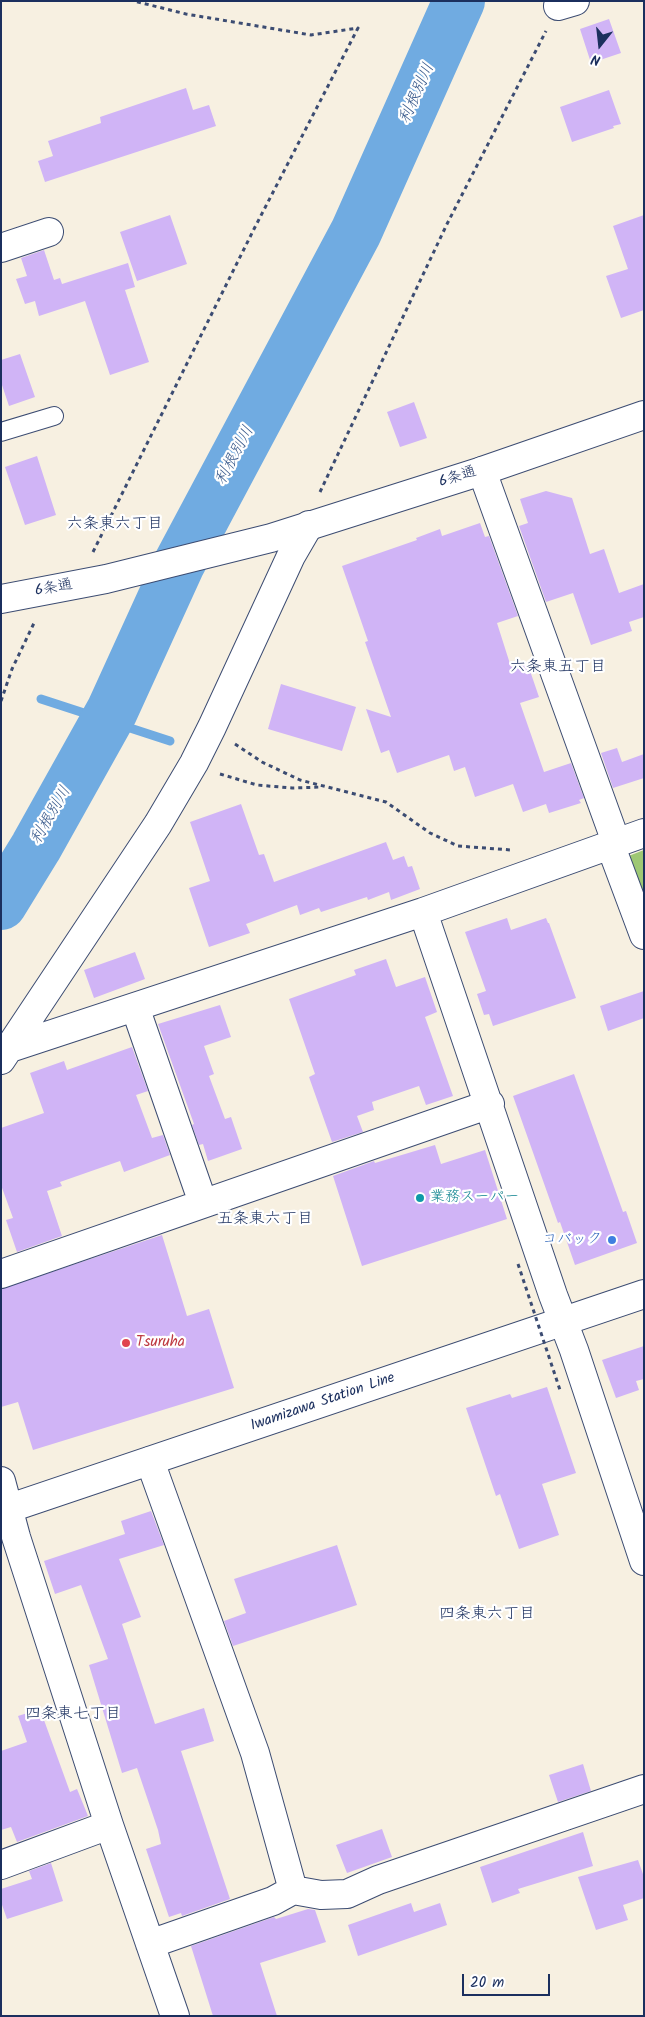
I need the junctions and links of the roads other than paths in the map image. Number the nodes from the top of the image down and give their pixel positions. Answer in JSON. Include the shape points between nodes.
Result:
{"nodes":[{"id":1,"x":49,"y":232,"type":"dead end"},
{"id":2,"x":1,"y":248,"type":"edge"},
{"id":3,"x":644,"y":415,"type":"edge"},
{"id":4,"x":54,"y":416,"type":"dead end"},
{"id":5,"x":1,"y":432,"type":"edge"},
{"id":6,"x":482,"y":471,"type":"junction"},
{"id":7,"x":313,"y":513,"type":"junction"},
{"id":8,"x":1,"y":599,"type":"edge"},
{"id":9,"x":644,"y":832,"type":"edge"},
{"id":10,"x":613,"y":843,"type":"junction"},
{"id":11,"x":423,"y":912,"type":"junction"},
{"id":12,"x":644,"y":935,"type":"edge"},
{"id":13,"x":135,"y":1007,"type":"junction"},
{"id":14,"x":4,"y":1053,"type":"edge"},
{"id":15,"x":490,"y":1104,"type":"junction"},
{"id":16,"x":202,"y":1203,"type":"junction"},
{"id":17,"x":1,"y":1274,"type":"edge"},
{"id":18,"x":644,"y":1294,"type":"edge"},
{"id":19,"x":563,"y":1322,"type":"junction"},
{"id":20,"x":150,"y":1461,"type":"junction"},
{"id":21,"x":1,"y":1481,"type":"edge"},
{"id":22,"x":4,"y":1510,"type":"edge"},
{"id":23,"x":644,"y":1561,"type":"edge"},
{"id":24,"x":644,"y":1789,"type":"edge"},
{"id":25,"x":110,"y":1825,"type":"junction"},
{"id":26,"x":1,"y":1865,"type":"edge"},
{"id":27,"x":293,"y":1890,"type":"junction"},
{"id":28,"x":150,"y":1944,"type":"junction"},
{"id":29,"x":175,"y":2016,"type":"edge"}],
"edges":[{"from":1,"to":2,"type":"street"},
{"from":3,"to":6,"type":"street","name":"6条通"},
{"from":4,"to":5,"type":"lane"},
{"from":6,"to":7,"type":"street","name":"6条通"},
{"from":6,"to":10,"type":"street"},
{"from":7,"to":8,"type":"street","name":"6条通","via":[[271,538],[106,579]]},
{"from":7,"to":14,"type":"street","via":[[194,763],[158,824]]},
{"from":9,"to":10,"type":"street"},
{"from":10,"to":11,"type":"street"},
{"from":10,"to":12,"type":"street"},
{"from":11,"to":13,"type":"street"},
{"from":11,"to":15,"type":"street"},
{"from":13,"to":14,"type":"street"},
{"from":13,"to":16,"type":"street"},
{"from":15,"to":16,"type":"street"},
{"from":15,"to":19,"type":"street"},
{"from":16,"to":17,"type":"street"},
{"from":18,"to":19,"type":"street","name":"Iwamizawa Station Line"},
{"from":19,"to":20,"type":"street","name":"Iwamizawa Station Line"},
{"from":19,"to":23,"type":"street"},
{"from":20,"to":22,"type":"street","name":"Iwamizawa Station Line"},
{"from":20,"to":27,"type":"street","via":[[256,1753]]},
{"from":21,"to":22,"type":"street"},
{"from":22,"to":25,"type":"street"},
{"from":24,"to":27,"type":"street","via":[[378,1880],[347,1894],[321,1895]]},
{"from":25,"to":26,"type":"street"},
{"from":25,"to":28,"type":"street"},
{"from":27,"to":28,"type":"street","via":[[273,1901]]},
{"from":28,"to":29,"type":"street"}]}
